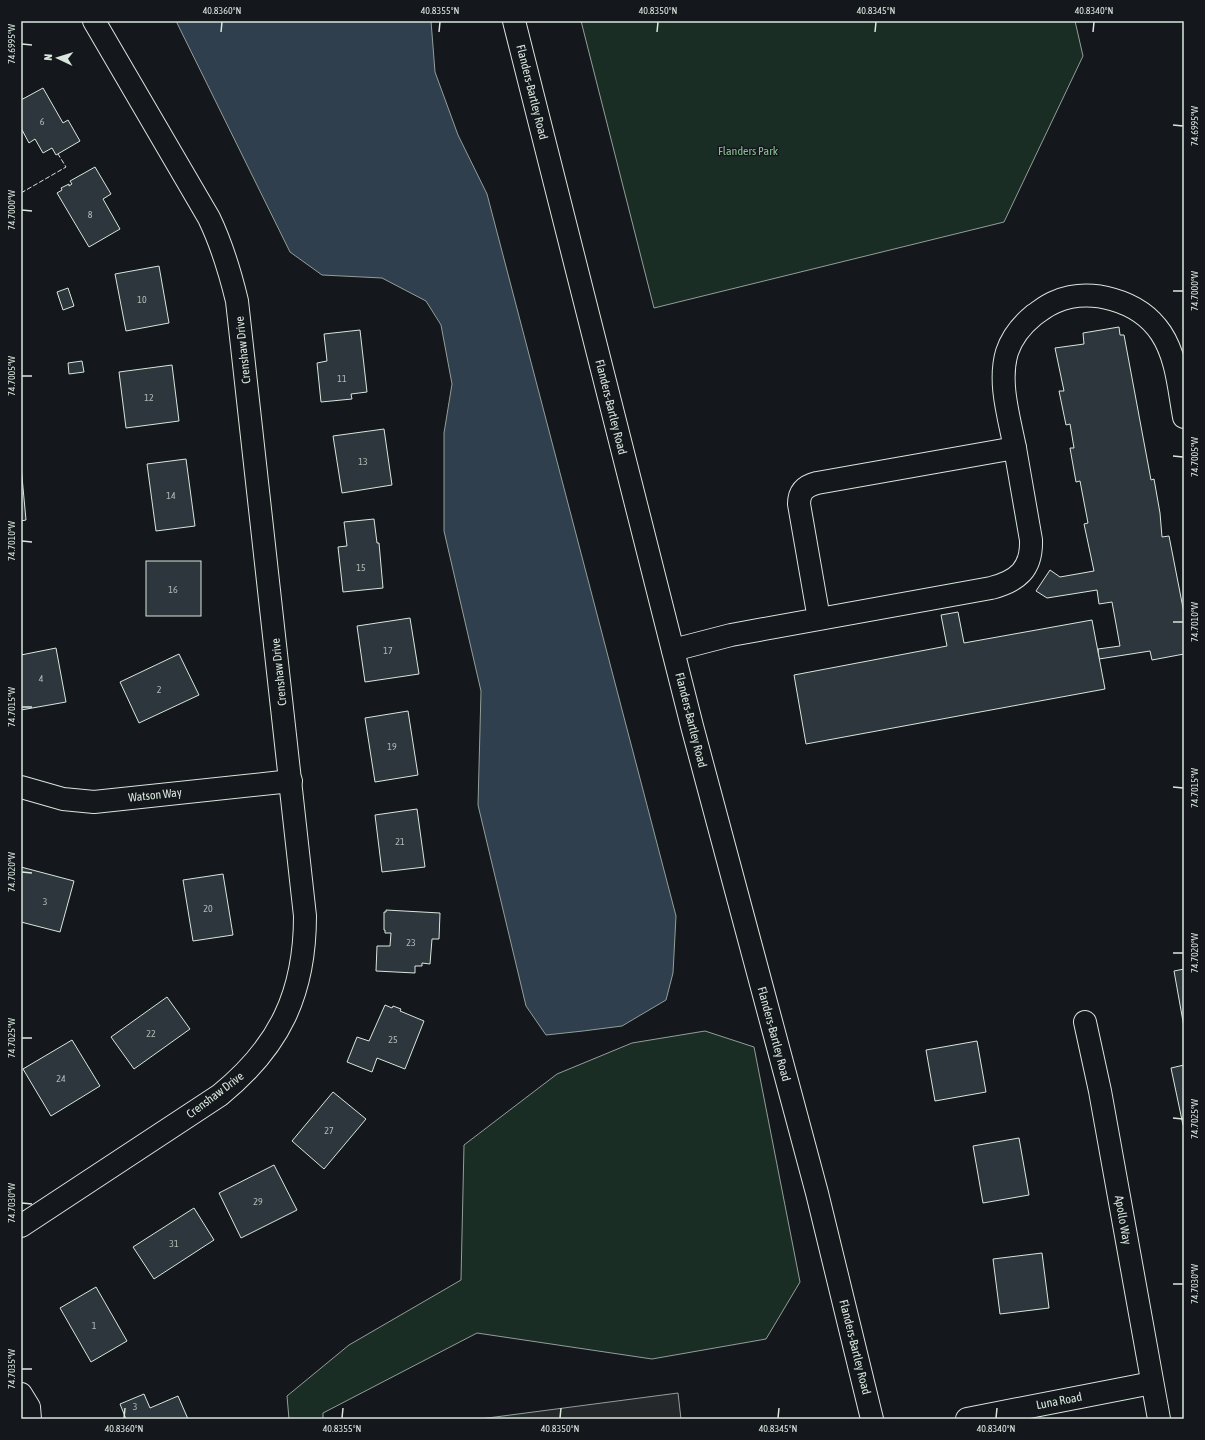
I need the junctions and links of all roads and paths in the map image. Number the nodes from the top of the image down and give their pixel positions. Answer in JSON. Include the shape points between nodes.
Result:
{"nodes":[{"id":1,"x":94,"y":21,"type":"edge"},
{"id":2,"x":514,"y":21,"type":"edge"},
{"id":3,"x":1184,"y":417,"type":"edge"},
{"id":4,"x":1015,"y":448,"type":"junction"},
{"id":5,"x":819,"y":619,"type":"junction"},
{"id":6,"x":673,"y":650,"type":"junction"},
{"id":7,"x":291,"y":781,"type":"junction"},
{"id":8,"x":21,"y":787,"type":"edge"},
{"id":9,"x":1085,"y":1022,"type":"dead end"},
{"id":10,"x":21,"y":1226,"type":"edge"},
{"id":11,"x":1152,"y":1384,"type":"junction"},
{"id":12,"x":21,"y":1394,"type":"edge"},
{"id":13,"x":30,"y":1419,"type":"edge"},
{"id":14,"x":872,"y":1419,"type":"edge"},
{"id":15,"x":966,"y":1419,"type":"edge"},
{"id":16,"x":1159,"y":1419,"type":"edge"}],
"edges":[{"from":1,"to":7,"type":"street","name":"Crenshaw Drive","via":[[209,218],[229,267],[238,301]]},
{"from":2,"to":6,"type":"street","name":"Flanders-Bartley Road"},
{"from":3,"to":4,"type":"street","via":[[1174,366],[1161,332],[1142,314],[1118,301],[1092,295],[1072,297],[1054,302],[1026,322],[1008,351],[1004,368],[1004,386]]},
{"from":4,"to":5,"type":"street","via":[[1032,552],[1029,562],[1019,575],[1012,581],[992,588]]},
{"from":4,"to":5,"type":"street","via":[[817,483],[805,488],[799,498],[799,504]]},
{"from":5,"to":6,"type":"street","via":[[731,635]]},
{"from":6,"to":14,"type":"street","name":"Flanders-Bartley Road","via":[[817,1192]]},
{"from":7,"to":8,"type":"street","name":"Watson Way","via":[[94,802],[63,799]]},
{"from":7,"to":10,"type":"street","name":"Crenshaw Drive","via":[[305,916],[304,950],[292,1002],[273,1039],[248,1070],[220,1095]]},
{"from":9,"to":11,"type":"street","name":"Apollo Way","via":[[1100,1090]]},
{"from":11,"to":15,"type":"street","name":"Luna Road"},
{"from":11,"to":16,"type":"street","name":"Apollo Way"},
{"from":12,"to":13,"type":"street","via":[[29,1407]]}]}
